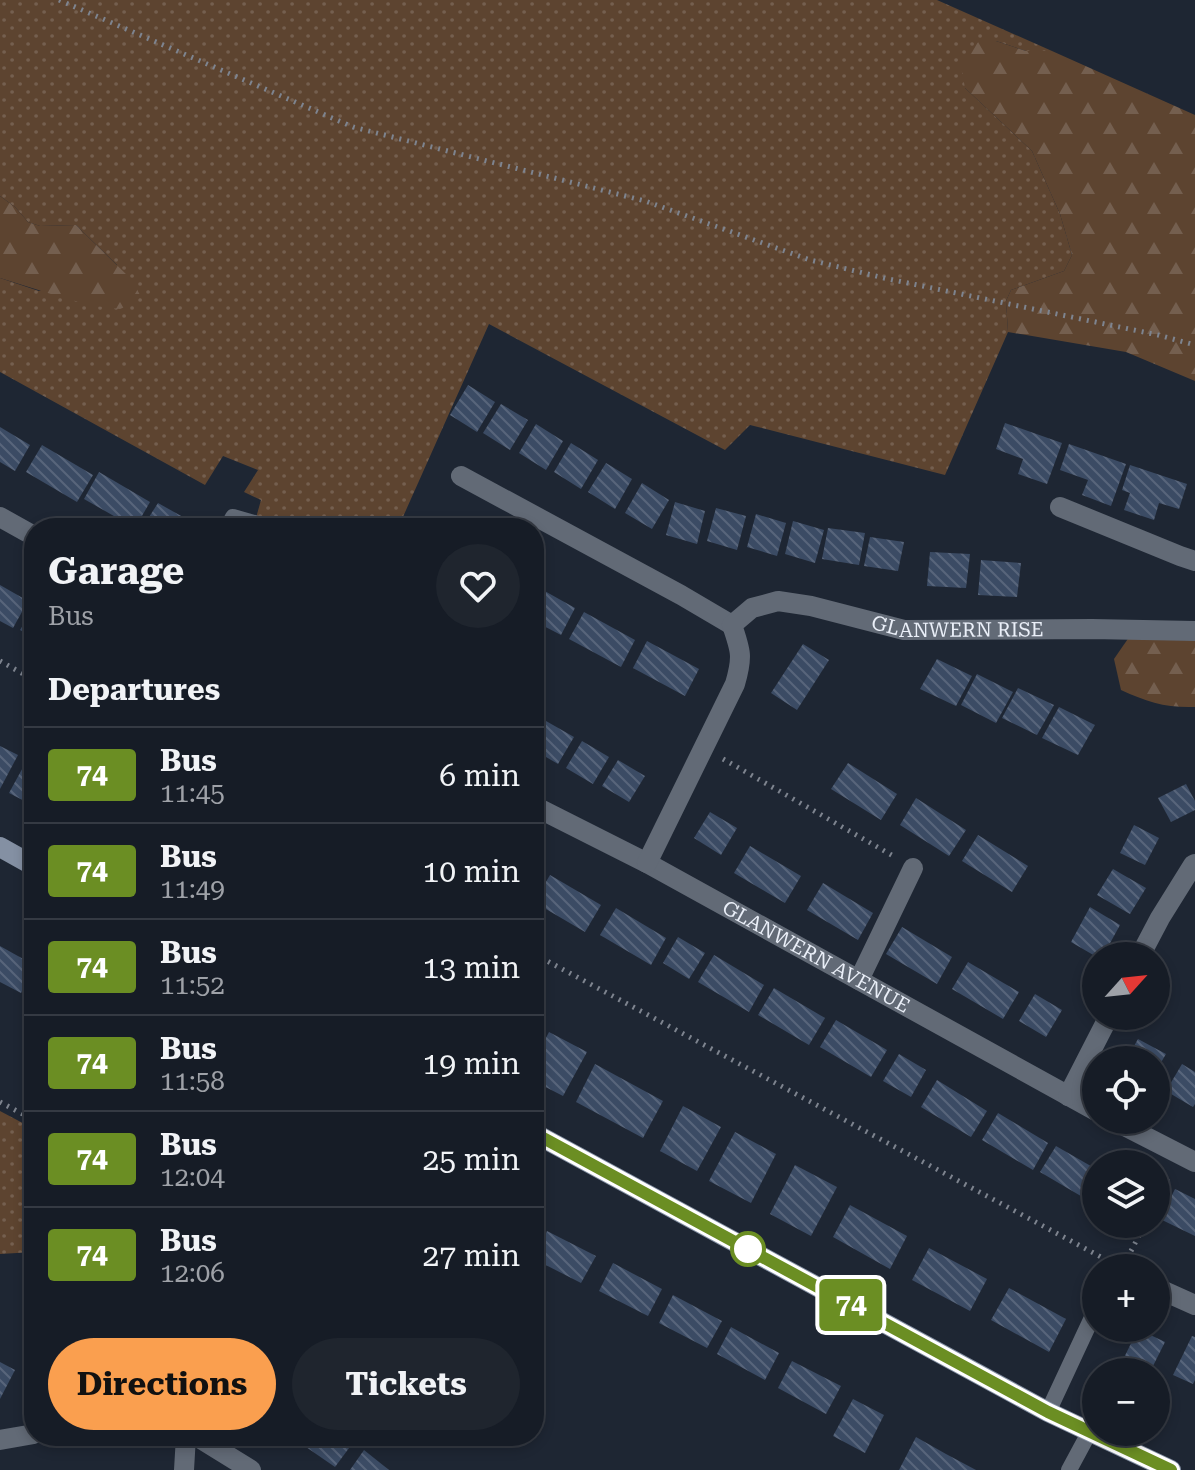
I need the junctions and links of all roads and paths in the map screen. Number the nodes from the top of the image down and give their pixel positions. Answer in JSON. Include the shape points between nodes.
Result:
{"nodes":[{"id":1,"x":59,"y":0,"type":"edge"},
{"id":2,"x":1195,"y":345,"type":"edge"},
{"id":3,"x":461,"y":476,"type":"dead end"},
{"id":4,"x":1060,"y":507,"type":"dead end"},
{"id":5,"x":0,"y":517,"type":"edge"},
{"id":6,"x":539,"y":518,"type":"edge"},
{"id":7,"x":544,"y":521,"type":"edge"},
{"id":8,"x":24,"y":530,"type":"edge"},
{"id":9,"x":1195,"y":561,"type":"edge"},
{"id":10,"x":732,"y":625,"type":"junction"},
{"id":11,"x":1195,"y":631,"type":"edge"},
{"id":12,"x":0,"y":661,"type":"edge"},
{"id":13,"x":24,"y":674,"type":"edge"},
{"id":14,"x":703,"y":748,"type":"junction"},
{"id":15,"x":544,"y":811,"type":"edge"},
{"id":16,"x":0,"y":847,"type":"edge"},
{"id":17,"x":24,"y":860,"type":"edge"},
{"id":18,"x":647,"y":863,"type":"junction"},
{"id":19,"x":1195,"y":864,"type":"edge"},
{"id":20,"x":913,"y":868,"type":"joint"},
{"id":21,"x":1147,"y":942,"type":"edge"},
{"id":22,"x":544,"y":959,"type":"edge"},
{"id":23,"x":859,"y":980,"type":"junction"},
{"id":24,"x":1102,"y":1030,"type":"edge"},
{"id":25,"x":1068,"y":1096,"type":"junction"},
{"id":26,"x":0,"y":1102,"type":"edge"},
{"id":27,"x":1082,"y":1104,"type":"edge"},
{"id":28,"x":24,"y":1115,"type":"edge"},
{"id":29,"x":1140,"y":1134,"type":"edge"},
{"id":30,"x":544,"y":1138,"type":"edge"},
{"id":31,"x":1188,"y":1159,"type":"edge"},
{"id":32,"x":1170,"y":1183,"type":"edge"},
{"id":33,"x":1092,"y":1254,"type":"edge"},
{"id":34,"x":1170,"y":1294,"type":"edge"},
{"id":35,"x":1195,"y":1305,"type":"edge"},
{"id":36,"x":1082,"y":1339,"type":"edge"},
{"id":37,"x":1048,"y":1412,"type":"junction"},
{"id":38,"x":1082,"y":1427,"type":"edge"},
{"id":39,"x":24,"y":1436,"type":"edge"},
{"id":40,"x":0,"y":1440,"type":"edge"},
{"id":41,"x":185,"y":1446,"type":"edge"},
{"id":42,"x":212,"y":1446,"type":"edge"},
{"id":43,"x":1082,"y":1446,"type":"edge"},
{"id":44,"x":1121,"y":1446,"type":"edge"},
{"id":45,"x":184,"y":1470,"type":"edge"},
{"id":46,"x":251,"y":1470,"type":"edge"},
{"id":47,"x":1069,"y":1470,"type":"edge"},
{"id":48,"x":1171,"y":1470,"type":"edge"}],
"edges":[{"from":1,"to":2,"type":"path","via":[[353,127],[645,201],[810,260]]},
{"from":3,"to":6,"type":"street"},
{"from":4,"to":9,"type":"street"},
{"from":5,"to":8,"type":"street"},
{"from":7,"to":10,"type":"street"},
{"from":10,"to":11,"type":"street","name":"GLANWERN RISE","via":[[752,608],[778,601],[904,630]]},
{"from":10,"to":14,"type":"street","via":[[741,663]]},
{"from":12,"to":13,"type":"path"},
{"from":14,"to":18,"type":"street"},
{"from":14,"to":20,"type":"path"},
{"from":15,"to":18,"type":"street","name":"GLANWERN AVENUE"},
{"from":16,"to":17,"type":"main road"},
{"from":18,"to":23,"type":"street","name":"GLANWERN AVENUE"},
{"from":19,"to":21,"type":"street"},
{"from":20,"to":23,"type":"street"},
{"from":22,"to":33,"type":"path"},
{"from":23,"to":25,"type":"street","name":"GLANWERN AVENUE"},
{"from":24,"to":25,"type":"street"},
{"from":25,"to":27,"type":"street","name":"GLANWERN AVENUE"},
{"from":26,"to":28,"type":"path"},
{"from":29,"to":31,"type":"street"},
{"from":30,"to":37,"type":"main road"},
{"from":31,"to":32,"type":"path"},
{"from":34,"to":35,"type":"street"},
{"from":36,"to":37,"type":"lane"},
{"from":37,"to":38,"type":"main road"},
{"from":39,"to":40,"type":"street"},
{"from":41,"to":45,"type":"street"},
{"from":42,"to":46,"type":"street"},
{"from":43,"to":47,"type":"lane"},
{"from":44,"to":48,"type":"main road"}]}
